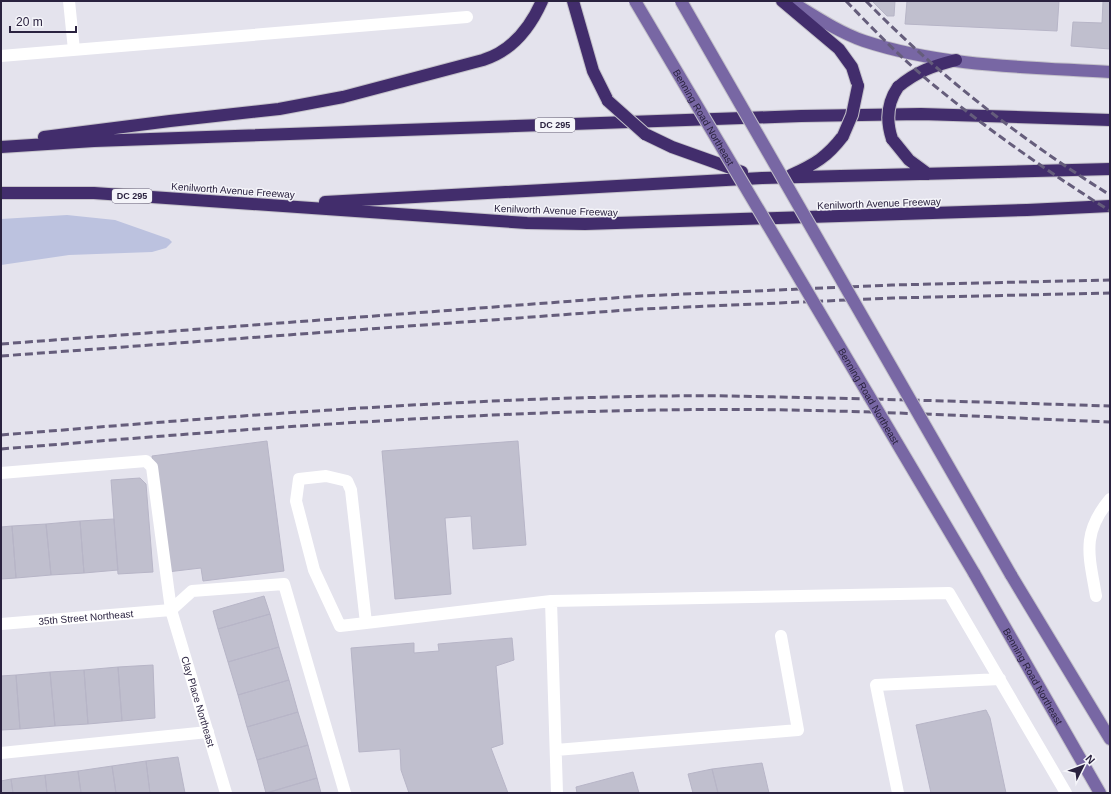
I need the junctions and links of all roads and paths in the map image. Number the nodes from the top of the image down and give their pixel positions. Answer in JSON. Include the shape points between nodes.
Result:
{"nodes":[{"id":1,"x":69,"y":1,"type":"edge"},
{"id":2,"x":542,"y":1,"type":"edge"},
{"id":3,"x":573,"y":1,"type":"edge"},
{"id":4,"x":635,"y":1,"type":"edge"},
{"id":5,"x":681,"y":1,"type":"edge"},
{"id":6,"x":782,"y":1,"type":"edge"},
{"id":7,"x":790,"y":1,"type":"edge"},
{"id":8,"x":467,"y":17,"type":"dead end"},
{"id":9,"x":74,"y":50,"type":"junction"},
{"id":10,"x":1,"y":56,"type":"edge"},
{"id":11,"x":956,"y":60,"type":"junction"},
{"id":12,"x":1110,"y":72,"type":"edge"},
{"id":13,"x":1110,"y":120,"type":"edge"},
{"id":14,"x":1,"y":143,"type":"edge"},
{"id":15,"x":1,"y":147,"type":"edge"},
{"id":16,"x":1110,"y":169,"type":"edge"},
{"id":17,"x":928,"y":174,"type":"junction"},
{"id":18,"x":762,"y":178,"type":"junction"},
{"id":19,"x":786,"y":178,"type":"junction"},
{"id":20,"x":1,"y":193,"type":"edge"},
{"id":21,"x":263,"y":204,"type":"junction"},
{"id":22,"x":1110,"y":206,"type":"edge"},
{"id":23,"x":1,"y":473,"type":"edge"},
{"id":24,"x":1110,"y":499,"type":"edge"},
{"id":25,"x":1096,"y":596,"type":"dead end"},
{"id":26,"x":551,"y":601,"type":"junction"},
{"id":27,"x":171,"y":610,"type":"junction"},
{"id":28,"x":366,"y":623,"type":"junction"},
{"id":29,"x":1,"y":624,"type":"edge"},
{"id":30,"x":781,"y":636,"type":"dead end"},
{"id":31,"x":1000,"y":679,"type":"junction"},
{"id":32,"x":208,"y":732,"type":"junction"},
{"id":33,"x":1110,"y":739,"type":"edge"},
{"id":34,"x":556,"y":750,"type":"junction"},
{"id":35,"x":1,"y":753,"type":"edge"},
{"id":36,"x":226,"y":793,"type":"edge"},
{"id":37,"x":345,"y":793,"type":"edge"},
{"id":38,"x":557,"y":793,"type":"edge"},
{"id":39,"x":898,"y":793,"type":"edge"},
{"id":40,"x":1066,"y":793,"type":"edge"},
{"id":41,"x":1100,"y":793,"type":"edge"}],
"edges":[{"from":1,"to":9,"type":"street"},
{"from":2,"to":14,"type":"highway","via":[[527,28],[515,42],[500,53],[483,60],[350,95],[278,109]]},
{"from":3,"to":18,"type":"highway","bridge":true,"via":[[593,71],[608,101],[645,134],[672,147]]},
{"from":4,"to":41,"type":"main road","name":"Benning Road Northeast","bridge":true,"via":[[974,573]]},
{"from":5,"to":33,"type":"main road","bridge":true,"via":[[1011,575]]},
{"from":6,"to":19,"type":"highway","bridge":true,"via":[[839,49],[852,66],[858,86],[852,115],[843,136],[832,151],[818,163]]},
{"from":7,"to":11,"type":"main road","via":[[822,21],[863,40],[907,52]]},
{"from":8,"to":9,"type":"street"},
{"from":9,"to":10,"type":"street"},
{"from":11,"to":12,"type":"main road","via":[[980,64]]},
{"from":11,"to":17,"type":"highway","bridge":true,"via":[[930,66],[909,78],[898,87],[888,112],[888,128],[892,139],[909,160]]},
{"from":13,"to":15,"type":"highway","number":"DC 295","via":[[921,114],[801,116],[94,141]]},
{"from":16,"to":17,"type":"highway"},
{"from":17,"to":19,"type":"highway"},
{"from":18,"to":19,"type":"highway"},
{"from":18,"to":21,"type":"highway"},
{"from":20,"to":21,"type":"highway","name":"Kenilworth Avenue Freeway","number":"DC 295","via":[[94,193]]},
{"from":21,"to":22,"type":"highway","name":"Kenilworth Avenue Freeway","number":"DC 295","via":[[519,222],[585,224]]},
{"from":23,"to":27,"type":"street","name":"Clay Place Northeast","via":[[146,461],[152,466]]},
{"from":24,"to":25,"type":"street","via":[[1092,528],[1089,549]]},
{"from":26,"to":28,"type":"street"},
{"from":26,"to":31,"type":"street","via":[[949,593]]},
{"from":26,"to":34,"type":"street"},
{"from":27,"to":29,"type":"street","name":"35th Street Northeast"},
{"from":27,"to":32,"type":"street","name":"Clay Place Northeast"},
{"from":27,"to":37,"type":"street","via":[[192,591],[284,584]]},
{"from":28,"to":28,"type":"street","via":[[340,626],[314,570],[296,501],[299,480],[326,476],[347,481],[351,490]]},
{"from":30,"to":34,"type":"street","via":[[798,730]]},
{"from":31,"to":39,"type":"street","via":[[876,686]]},
{"from":31,"to":40,"type":"street"},
{"from":32,"to":35,"type":"street"},
{"from":32,"to":36,"type":"street","name":"Clay Place Northeast"},
{"from":34,"to":38,"type":"street"}]}
